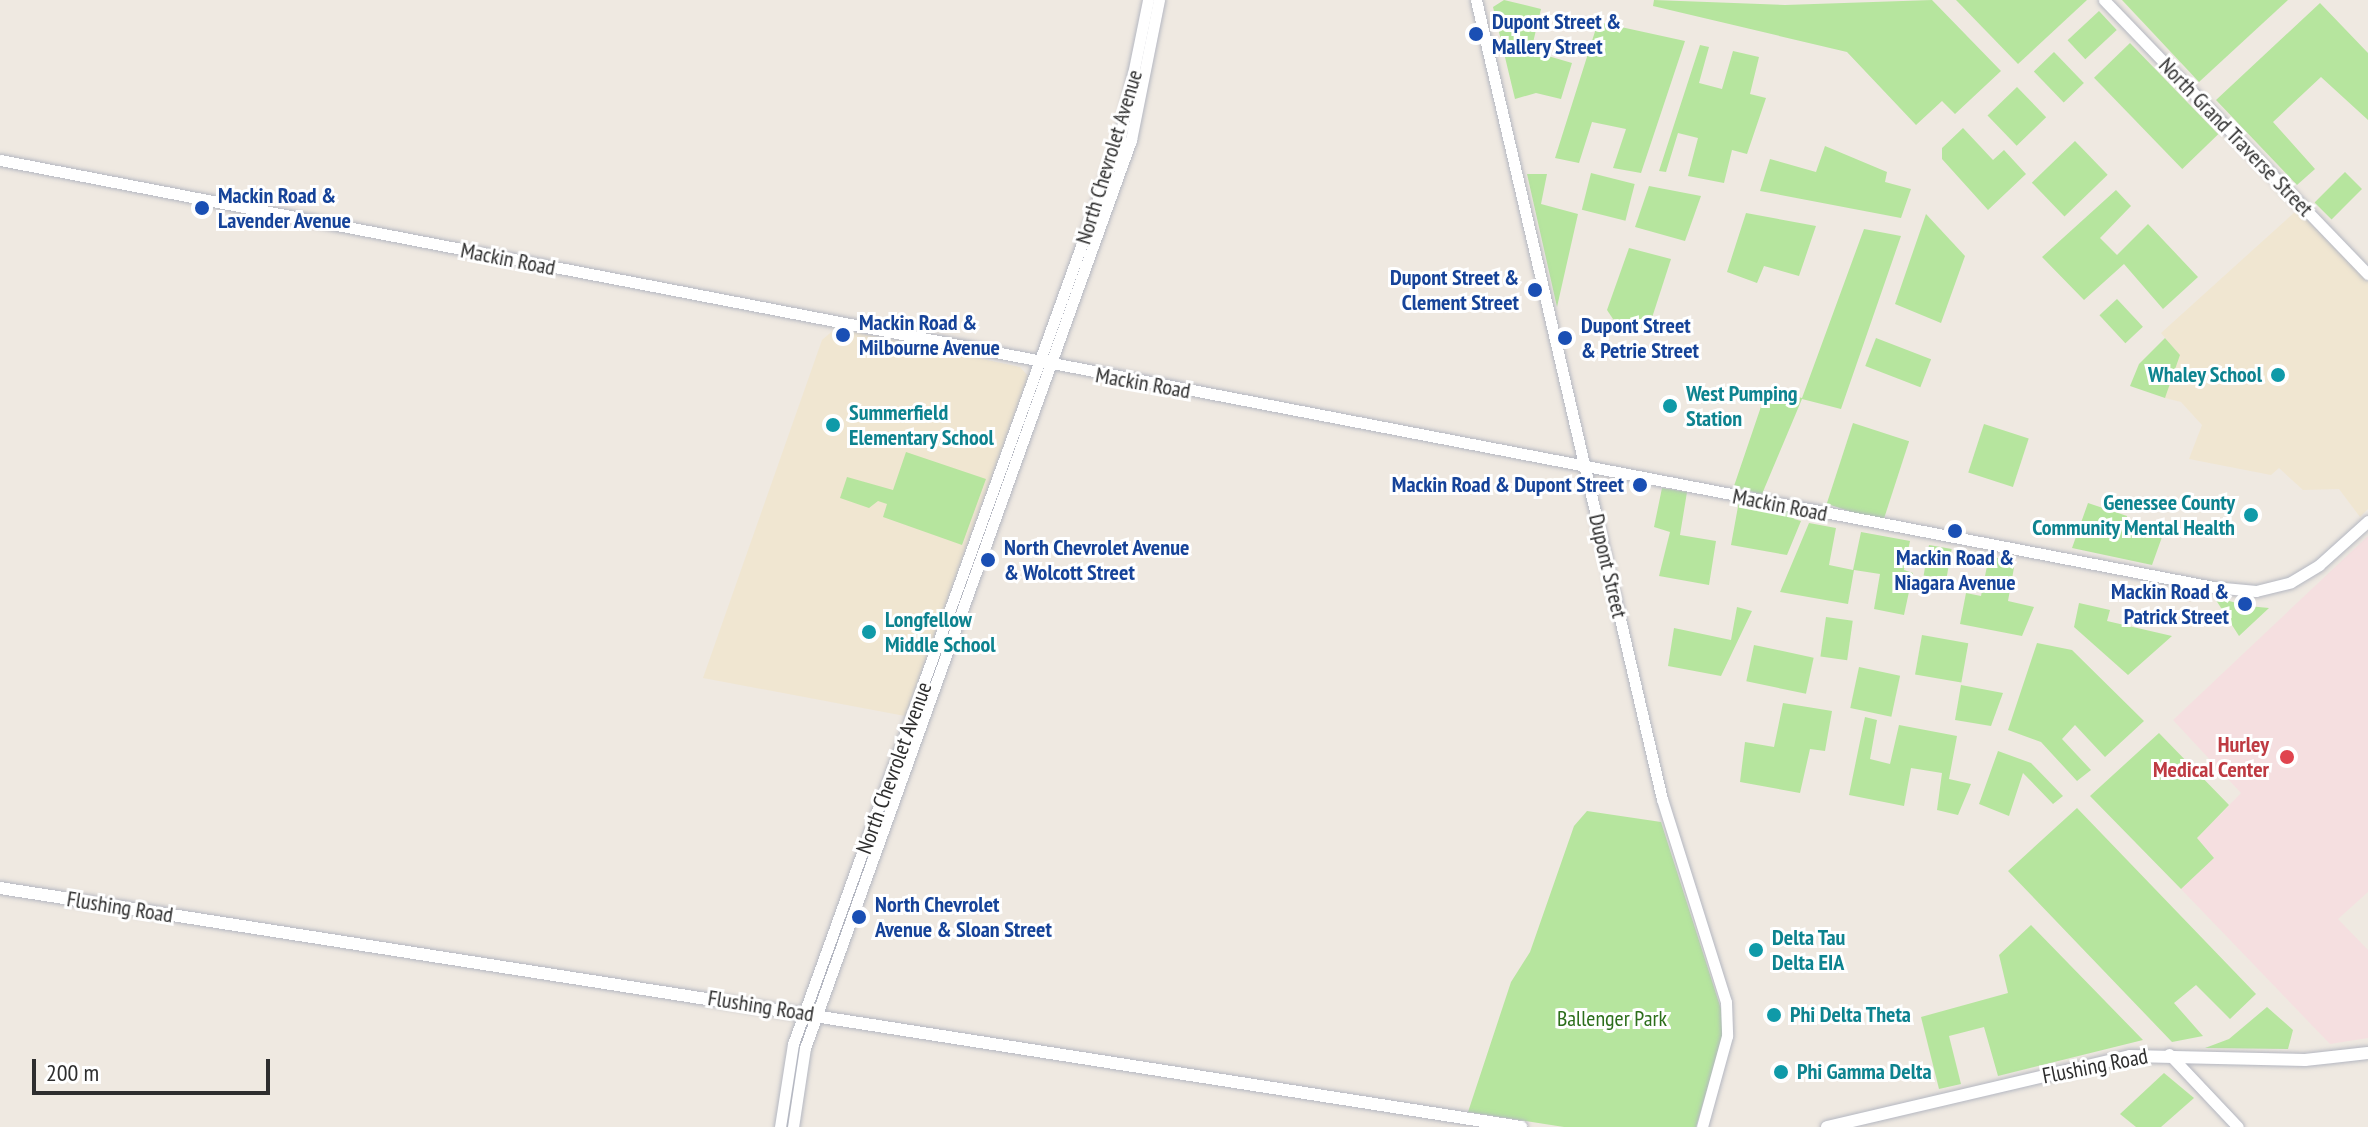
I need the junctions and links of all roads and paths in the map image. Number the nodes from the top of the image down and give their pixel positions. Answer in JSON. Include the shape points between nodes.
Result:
{"nodes":[{"id":1,"x":1148,"y":0,"type":"edge"},
{"id":2,"x":1159,"y":0,"type":"edge"},
{"id":3,"x":1476,"y":0,"type":"edge"},
{"id":4,"x":2104,"y":0,"type":"edge"},
{"id":5,"x":0,"y":160,"type":"edge"},
{"id":6,"x":2368,"y":274,"type":"edge"},
{"id":7,"x":1045,"y":365,"type":"junction"},
{"id":8,"x":1585,"y":467,"type":"junction"},
{"id":9,"x":2368,"y":521,"type":"edge"},
{"id":10,"x":0,"y":888,"type":"edge"},
{"id":11,"x":810,"y":1014,"type":"junction"},
{"id":12,"x":2368,"y":1053,"type":"edge"},
{"id":13,"x":2169,"y":1054,"type":"junction"},
{"id":14,"x":780,"y":1127,"type":"edge"},
{"id":15,"x":793,"y":1127,"type":"edge"},
{"id":16,"x":1521,"y":1127,"type":"edge"},
{"id":17,"x":1702,"y":1127,"type":"edge"},
{"id":18,"x":1827,"y":1127,"type":"edge"},
{"id":19,"x":2238,"y":1127,"type":"edge"}],
"edges":[{"from":1,"to":7,"type":"street","name":"North Chevrolet Avenue","via":[[1123,128]]},
{"from":2,"to":7,"type":"street","name":"North Chevrolet Avenue","via":[[1134,129]]},
{"from":3,"to":8,"type":"street","name":"Dupont Street"},
{"from":4,"to":6,"type":"street","name":"North Grand Traverse Street"},
{"from":5,"to":7,"type":"street","name":"Mackin Road"},
{"from":7,"to":8,"type":"street","name":"Mackin Road"},
{"from":7,"to":11,"type":"street","name":"North Chevrolet Avenue"},
{"from":8,"to":9,"type":"street","name":"Mackin Road","via":[[2206,586],[2256,591],[2288,583],[2319,565]]},
{"from":8,"to":17,"type":"street","name":"Dupont Street","via":[[1662,799],[1727,1008],[1726,1042]]},
{"from":10,"to":11,"type":"main road","name":"Flushing Road"},
{"from":11,"to":14,"type":"street","name":"North Chevrolet Avenue","via":[[783,1081]]},
{"from":11,"to":15,"type":"street","name":"North Chevrolet Avenue"},
{"from":11,"to":16,"type":"main road","name":"Flushing Road"},
{"from":12,"to":13,"type":"main road","name":"Flushing Road","via":[[2305,1060]]},
{"from":13,"to":18,"type":"main road","name":"Flushing Road","via":[[2117,1058]]},
{"from":13,"to":19,"type":"street"}]}
